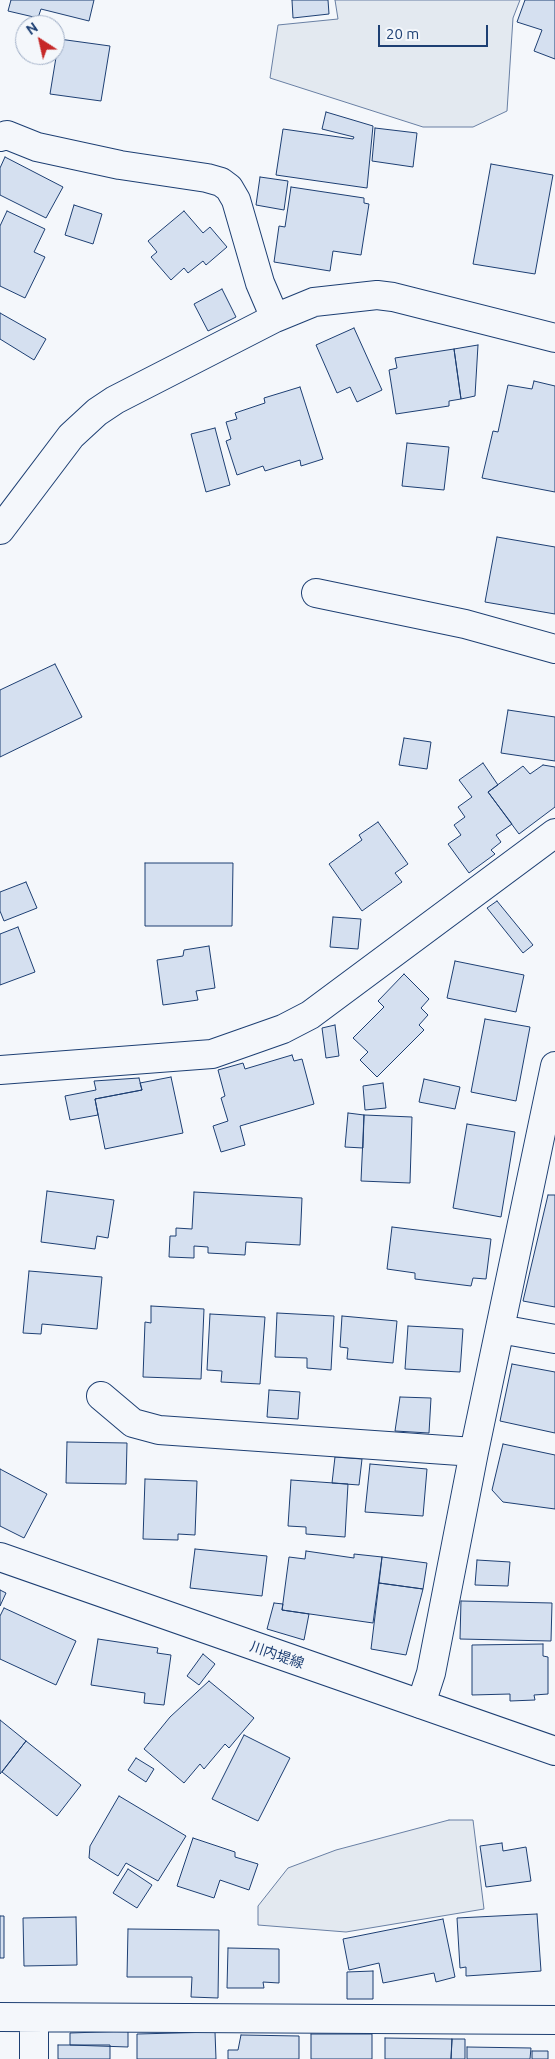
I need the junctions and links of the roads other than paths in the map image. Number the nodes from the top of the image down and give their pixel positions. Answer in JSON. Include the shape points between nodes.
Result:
{"nodes":[{"id":1,"x":0,"y":137,"type":"edge"},
{"id":2,"x":275,"y":318,"type":"junction"},
{"id":3,"x":555,"y":338,"type":"edge"},
{"id":4,"x":0,"y":530,"type":"edge"},
{"id":5,"x":316,"y":593,"type":"dead end"},
{"id":6,"x":555,"y":649,"type":"edge"},
{"id":7,"x":555,"y":833,"type":"edge"},
{"id":8,"x":555,"y":1066,"type":"edge"},
{"id":9,"x":0,"y":1070,"type":"edge"},
{"id":10,"x":500,"y":1329,"type":"junction"},
{"id":11,"x":555,"y":1339,"type":"edge"},
{"id":12,"x":101,"y":1396,"type":"dead end"},
{"id":13,"x":474,"y":1452,"type":"junction"},
{"id":14,"x":0,"y":1557,"type":"edge"},
{"id":15,"x":421,"y":1704,"type":"junction"},
{"id":16,"x":555,"y":1751,"type":"edge"},
{"id":17,"x":0,"y":2017,"type":"edge"},
{"id":18,"x":34,"y":2018,"type":"junction"},
{"id":19,"x":555,"y":2020,"type":"edge"},
{"id":20,"x":34,"y":2059,"type":"edge"}],
"edges":[{"from":1,"to":2,"type":"street","via":[[7,135],[37,147],[120,165],[221,182],[236,200],[260,283]]},
{"from":2,"to":3,"type":"street","via":[[314,302],[377,295]]},
{"from":2,"to":4,"type":"street","via":[[97,412],[72,436]]},
{"from":5,"to":6,"type":"street","via":[[466,624]]},
{"from":7,"to":9,"type":"street","via":[[310,1015],[283,1029],[212,1054]]},
{"from":8,"to":10,"type":"street"},
{"from":10,"to":11,"type":"street"},
{"from":10,"to":13,"type":"street"},
{"from":12,"to":13,"type":"street","via":[[132,1423],[159,1430]]},
{"from":13,"to":15,"type":"street","via":[[431,1673]]},
{"from":14,"to":15,"type":"street","name":"川内堤線"},
{"from":15,"to":16,"type":"street","name":"川内堤線"},
{"from":17,"to":18,"type":"street"},
{"from":18,"to":19,"type":"street"},
{"from":18,"to":20,"type":"street"}]}
